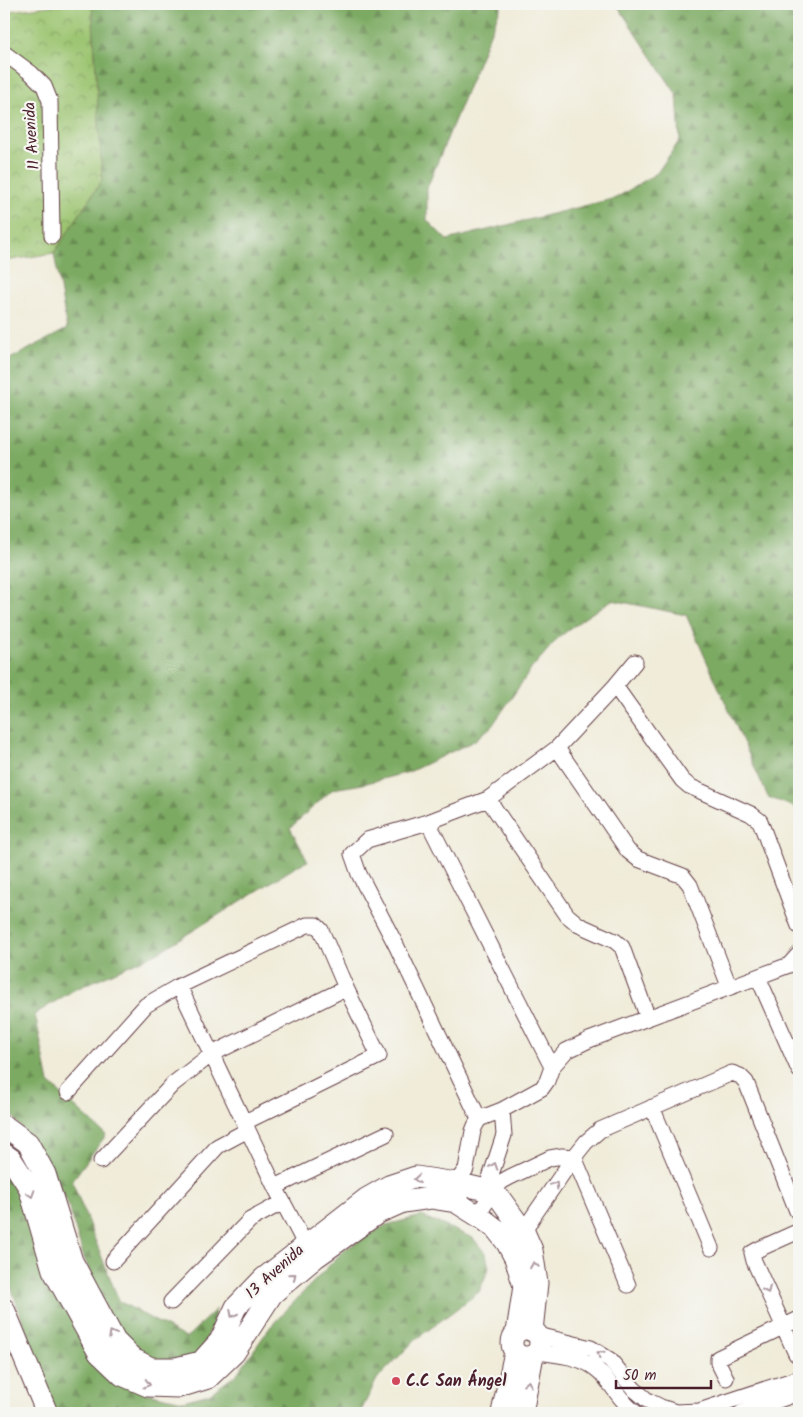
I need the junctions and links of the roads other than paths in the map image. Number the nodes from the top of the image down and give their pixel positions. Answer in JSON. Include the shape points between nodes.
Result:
{"nodes":[{"id":1,"x":4,"y":53,"type":"edge"},
{"id":2,"x":52,"y":236,"type":"dead end"},
{"id":3,"x":635,"y":662,"type":"dead end"},
{"id":4,"x":615,"y":686,"type":"junction"},
{"id":5,"x":557,"y":748,"type":"junction"},
{"id":6,"x":488,"y":800,"type":"junction"},
{"id":7,"x":428,"y":822,"type":"junction"},
{"id":8,"x":799,"y":926,"type":"edge"},
{"id":9,"x":799,"y":954,"type":"edge"},
{"id":10,"x":758,"y":977,"type":"junction"},
{"id":11,"x":179,"y":986,"type":"junction"},
{"id":12,"x":729,"y":986,"type":"junction"},
{"id":13,"x":346,"y":988,"type":"junction"},
{"id":14,"x":648,"y":1018,"type":"junction"},
{"id":15,"x":212,"y":1054,"type":"junction"},
{"id":16,"x":552,"y":1067,"type":"junction"},
{"id":17,"x":799,"y":1070,"type":"edge"},
{"id":18,"x":68,"y":1092,"type":"dead end"},
{"id":19,"x":652,"y":1107,"type":"junction"},
{"id":20,"x":502,"y":1110,"type":"junction"},
{"id":21,"x":479,"y":1119,"type":"junction"},
{"id":22,"x":247,"y":1126,"type":"junction"},
{"id":23,"x":4,"y":1127,"type":"edge"},
{"id":24,"x":386,"y":1134,"type":"dead end"},
{"id":25,"x":4,"y":1154,"type":"edge"},
{"id":26,"x":574,"y":1157,"type":"junction"},
{"id":27,"x":101,"y":1162,"type":"dead end"},
{"id":28,"x":456,"y":1183,"type":"junction"},
{"id":29,"x":275,"y":1187,"type":"junction"},
{"id":30,"x":490,"y":1192,"type":"junction"},
{"id":31,"x":283,"y":1202,"type":"junction"},
{"id":32,"x":797,"y":1211,"type":"dead end"},
{"id":33,"x":476,"y":1215,"type":"junction"},
{"id":34,"x":339,"y":1230,"type":"junction"},
{"id":35,"x":799,"y":1231,"type":"edge"},
{"id":36,"x":516,"y":1238,"type":"junction"},
{"id":37,"x":711,"y":1248,"type":"dead end"},
{"id":38,"x":311,"y":1251,"type":"junction"},
{"id":39,"x":113,"y":1261,"type":"dead end"},
{"id":40,"x":628,"y":1284,"type":"dead end"},
{"id":41,"x":171,"y":1302,"type":"dead end"},
{"id":42,"x":4,"y":1309,"type":"edge"},
{"id":43,"x":799,"y":1319,"type":"edge"},
{"id":44,"x":783,"y":1326,"type":"junction"},
{"id":45,"x":529,"y":1343,"type":"junction"},
{"id":46,"x":796,"y":1354,"type":"dead end"},
{"id":47,"x":726,"y":1378,"type":"dead end"},
{"id":48,"x":799,"y":1378,"type":"edge"},
{"id":49,"x":799,"y":1393,"type":"edge"},
{"id":50,"x":750,"y":1408,"type":"edge"},
{"id":51,"x":47,"y":1413,"type":"edge"},
{"id":52,"x":502,"y":1413,"type":"edge"},
{"id":53,"x":522,"y":1413,"type":"edge"},
{"id":54,"x":636,"y":1413,"type":"edge"}],
"edges":[{"from":1,"to":2,"type":"street","name":"11 Avenida","via":[[44,86],[50,101]]},
{"from":3,"to":4,"type":"street"},
{"from":4,"to":5,"type":"street"},
{"from":4,"to":8,"type":"street","via":[[682,780],[760,821]]},
{"from":5,"to":6,"type":"street"},
{"from":5,"to":12,"type":"street","via":[[628,851],[638,859],[683,876],[690,885]]},
{"from":6,"to":7,"type":"street"},
{"from":6,"to":14,"type":"street","via":[[567,915],[579,925],[622,947]]},
{"from":7,"to":16,"type":"street"},
{"from":7,"to":21,"type":"street","via":[[367,840],[352,854]]},
{"from":9,"to":10,"type":"street","via":[[789,965]]},
{"from":10,"to":12,"type":"street"},
{"from":10,"to":17,"type":"street"},
{"from":11,"to":13,"type":"street","via":[[307,925],[316,924]]},
{"from":11,"to":15,"type":"street"},
{"from":11,"to":18,"type":"street","via":[[146,1005]]},
{"from":12,"to":14,"type":"street"},
{"from":13,"to":15,"type":"street"},
{"from":13,"to":22,"type":"street","via":[[379,1056]]},
{"from":14,"to":16,"type":"street","via":[[566,1051]]},
{"from":15,"to":22,"type":"street"},
{"from":15,"to":27,"type":"street","via":[[174,1084]]},
{"from":16,"to":20,"type":"street","via":[[542,1088]]},
{"from":19,"to":26,"type":"street","via":[[600,1130]]},
{"from":19,"to":32,"type":"street","via":[[732,1073],[740,1076],[746,1082]]},
{"from":19,"to":37,"type":"street"},
{"from":20,"to":21,"type":"street"},
{"from":30,"to":20,"type":"street","one_way":true,"via":[[504,1136]]},
{"from":21,"to":28,"type":"street","via":[[473,1131],[466,1169]]},
{"from":22,"to":29,"type":"street"},
{"from":22,"to":39,"type":"street","via":[[218,1146]]},
{"from":38,"to":23,"type":"street","name":"13 Avenida","one_way":true,"via":[[264,1278],[236,1307],[220,1341],[201,1362],[176,1368],[151,1368],[133,1359],[115,1341],[72,1261],[45,1174],[28,1143]]},
{"from":24,"to":29,"type":"street"},
{"from":25,"to":38,"type":"street","name":"13 Avenida","one_way":true,"via":[[29,1186],[53,1270],[99,1353],[122,1375],[148,1386],[179,1387],[208,1378],[234,1354],[272,1294]]},
{"from":26,"to":30,"type":"street","via":[[550,1158],[501,1182]]},
{"from":36,"to":26,"type":"street","one_way":true},
{"from":26,"to":40,"type":"street"},
{"from":28,"to":30,"type":"street","name":"13 Avenida"},
{"from":28,"to":34,"type":"street","name":"13 Avenida","one_way":true,"via":[[416,1177],[389,1186],[366,1199]]},
{"from":29,"to":31,"type":"street"},
{"from":30,"to":33,"type":"street"},
{"from":30,"to":36,"type":"street","name":"13 Avenida","via":[[501,1200]]},
{"from":31,"to":38,"type":"street"},
{"from":31,"to":41,"type":"street","via":[[250,1220]]},
{"from":33,"to":34,"type":"street","name":"13 Avenida","via":[[456,1202],[431,1198],[403,1202]]},
{"from":33,"to":36,"type":"street","name":"13 Avenida","via":[[496,1230]]},
{"from":34,"to":38,"type":"street","name":"13 Avenida"},
{"from":35,"to":44,"type":"street","one_way":true,"via":[[752,1254]]},
{"from":36,"to":45,"type":"street","name":"13 Avenida","via":[[515,1258],[524,1286]]},
{"from":42,"to":51,"type":"street"},
{"from":43,"to":44,"type":"street"},
{"from":44,"to":46,"type":"street"},
{"from":44,"to":47,"type":"street","via":[[718,1358]]},
{"from":50,"to":45,"type":"street","one_way":true,"via":[[676,1412],[647,1400],[610,1360],[591,1348],[551,1337]]},
{"from":45,"to":52,"type":"street","name":"13 Avenida"},
{"from":53,"to":45,"type":"street","name":"13 Avenida","one_way":true},
{"from":45,"to":54,"type":"street","via":[[583,1360],[599,1371]]},
{"from":48,"to":50,"type":"street"},
{"from":49,"to":50,"type":"street"}]}
